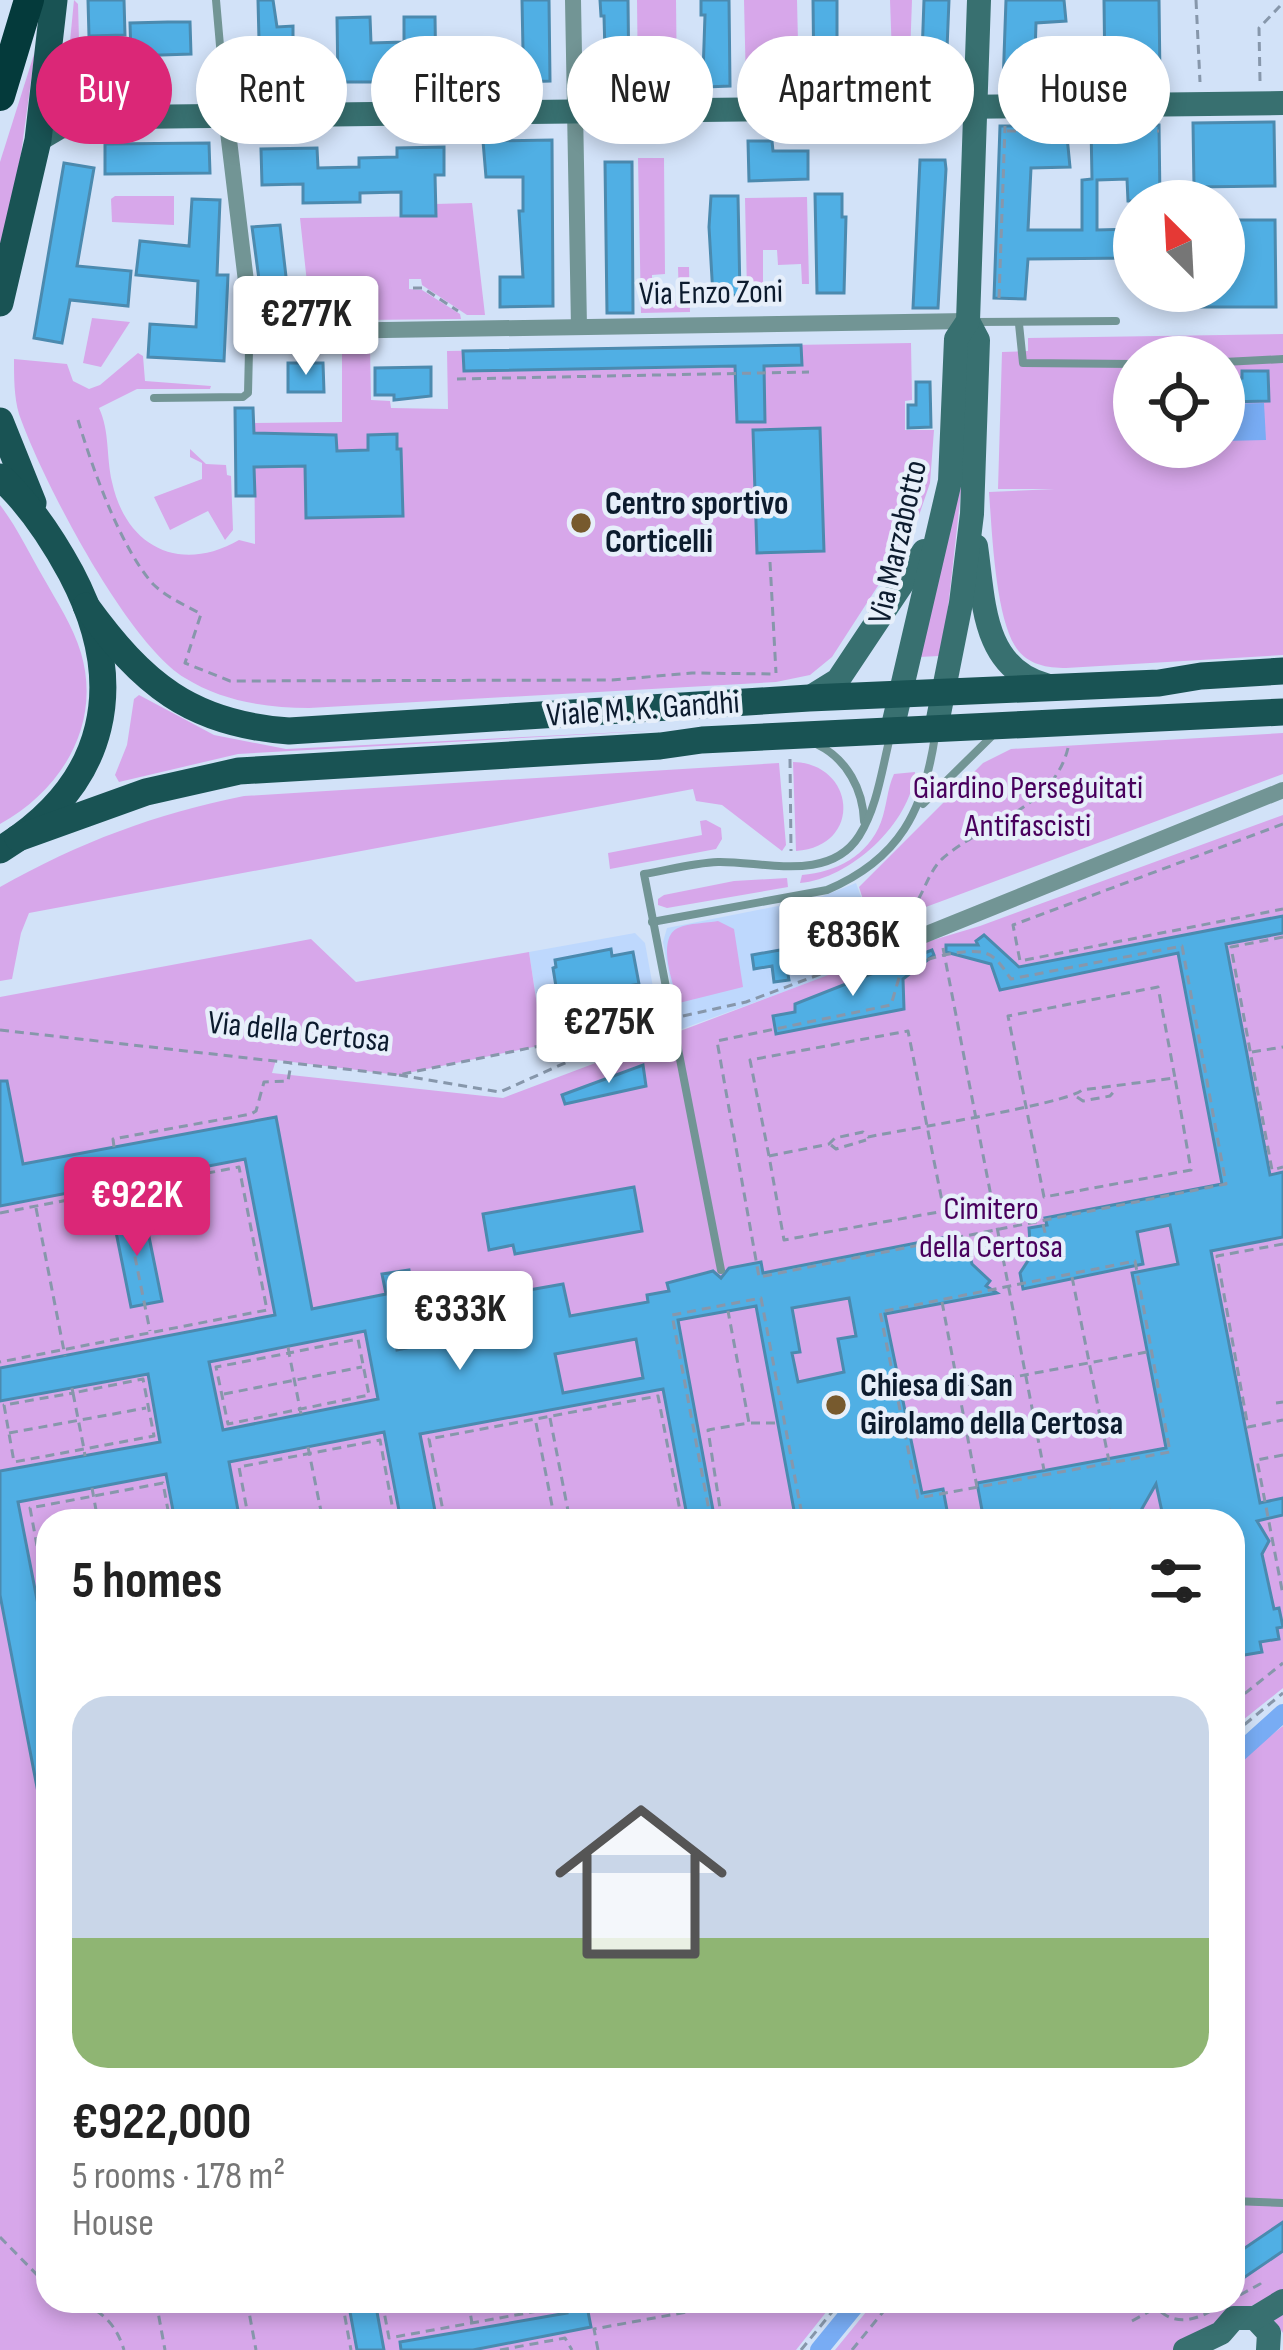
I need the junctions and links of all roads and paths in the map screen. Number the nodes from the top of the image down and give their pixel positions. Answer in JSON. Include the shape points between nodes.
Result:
{"nodes":[{"id":1,"x":29,"y":0,"type":"edge"},
{"id":2,"x":54,"y":0,"type":"edge"},
{"id":3,"x":216,"y":0,"type":"edge"},
{"id":4,"x":573,"y":0,"type":"edge"},
{"id":5,"x":979,"y":0,"type":"edge"},
{"id":6,"x":1196,"y":0,"type":"edge"},
{"id":7,"x":1283,"y":16,"type":"edge"},
{"id":8,"x":50,"y":36,"type":"edge"},
{"id":9,"x":219,"y":36,"type":"edge"},
{"id":10,"x":574,"y":36,"type":"edge"},
{"id":11,"x":1260,"y":83,"type":"dead end"},
{"id":12,"x":1195,"y":87,"type":"dead end"},
{"id":13,"x":0,"y":96,"type":"edge"},
{"id":14,"x":1283,"y":103,"type":"edge"},
{"id":15,"x":976,"y":106,"type":"junction"},
{"id":16,"x":713,"y":109,"type":"edge"},
{"id":17,"x":567,"y":110,"type":"edge"},
{"id":18,"x":347,"y":113,"type":"edge"},
{"id":19,"x":37,"y":144,"type":"edge"},
{"id":20,"x":229,"y":144,"type":"edge"},
{"id":21,"x":576,"y":144,"type":"edge"},
{"id":22,"x":1004,"y":144,"type":"edge"},
{"id":23,"x":413,"y":288,"type":"dead end"},
{"id":24,"x":999,"y":298,"type":"dead end"},
{"id":25,"x":0,"y":303,"type":"edge"},
{"id":26,"x":968,"y":321,"type":"junction"},
{"id":27,"x":1117,"y":321,"type":"dead end"},
{"id":28,"x":1018,"y":324,"type":"junction"},
{"id":29,"x":461,"y":325,"type":"junction"},
{"id":30,"x":579,"y":327,"type":"junction"},
{"id":31,"x":255,"y":330,"type":"junction"},
{"id":32,"x":1283,"y":359,"type":"edge"},
{"id":33,"x":1245,"y":361,"type":"edge"},
{"id":34,"x":1113,"y":364,"type":"edge"},
{"id":35,"x":617,"y":368,"type":"dead end"},
{"id":36,"x":809,"y":372,"type":"dead end"},
{"id":37,"x":617,"y":376,"type":"junction"},
{"id":38,"x":457,"y":379,"type":"dead end"},
{"id":39,"x":154,"y":398,"type":"dead end"},
{"id":40,"x":77,"y":420,"type":"dead end"},
{"id":41,"x":0,"y":421,"type":"edge"},
{"id":42,"x":0,"y":477,"type":"edge"},
{"id":43,"x":972,"y":514,"type":"junction"},
{"id":44,"x":41,"y":523,"type":"junction"},
{"id":45,"x":938,"y":529,"type":"junction"},
{"id":46,"x":770,"y":562,"type":"dead end"},
{"id":47,"x":86,"y":606,"type":"junction"},
{"id":48,"x":1283,"y":671,"type":"edge"},
{"id":49,"x":1055,"y":688,"type":"junction"},
{"id":50,"x":809,"y":698,"type":"junction"},
{"id":51,"x":896,"y":711,"type":"junction"},
{"id":52,"x":939,"y":711,"type":"junction"},
{"id":53,"x":1283,"y":712,"type":"edge"},
{"id":54,"x":1002,"y":727,"type":"junction"},
{"id":55,"x":1067,"y":742,"type":"dead end"},
{"id":56,"x":789,"y":746,"type":"junction"},
{"id":57,"x":1283,"y":790,"type":"edge"},
{"id":58,"x":918,"y":809,"type":"junction"},
{"id":59,"x":1283,"y":824,"type":"edge"},
{"id":60,"x":862,"y":830,"type":"junction"},
{"id":61,"x":9,"y":844,"type":"edge"},
{"id":62,"x":791,"y":853,"type":"dead end"},
{"id":63,"x":797,"y":903,"type":"dead end"},
{"id":64,"x":1283,"y":908,"type":"edge"},
{"id":65,"x":898,"y":920,"type":"dead end"},
{"id":66,"x":652,"y":922,"type":"junction"},
{"id":67,"x":940,"y":935,"type":"dead end"},
{"id":68,"x":1283,"y":937,"type":"edge"},
{"id":69,"x":907,"y":942,"type":"joint"},
{"id":70,"x":946,"y":956,"type":"junction"},
{"id":71,"x":815,"y":976,"type":"junction"},
{"id":72,"x":674,"y":1018,"type":"junction"},
{"id":73,"x":0,"y":1030,"type":"edge"},
{"id":74,"x":1283,"y":1047,"type":"edge"},
{"id":75,"x":1250,"y":1053,"type":"junction"},
{"id":76,"x":292,"y":1062,"type":"junction"},
{"id":77,"x":398,"y":1075,"type":"junction"},
{"id":78,"x":1175,"y":1078,"type":"junction"},
{"id":79,"x":1116,"y":1089,"type":"junction"},
{"id":80,"x":1076,"y":1096,"type":"junction"},
{"id":81,"x":1027,"y":1106,"type":"junction"},
{"id":82,"x":977,"y":1115,"type":"junction"},
{"id":83,"x":926,"y":1126,"type":"junction"},
{"id":84,"x":868,"y":1137,"type":"junction"},
{"id":85,"x":830,"y":1144,"type":"junction"},
{"id":86,"x":114,"y":1147,"type":"dead end"},
{"id":87,"x":769,"y":1156,"type":"junction"},
{"id":88,"x":1283,"y":1168,"type":"edge"},
{"id":89,"x":121,"y":1186,"type":"junction"},
{"id":90,"x":36,"y":1206,"type":"junction"},
{"id":91,"x":0,"y":1213,"type":"edge"},
{"id":92,"x":1043,"y":1221,"type":"junction"},
{"id":93,"x":998,"y":1230,"type":"junction"},
{"id":94,"x":1283,"y":1244,"type":"edge"},
{"id":95,"x":1058,"y":1259,"type":"dead end"},
{"id":96,"x":721,"y":1270,"type":"dead end"},
{"id":97,"x":1072,"y":1274,"type":"junction"},
{"id":98,"x":1010,"y":1287,"type":"junction"},
{"id":99,"x":942,"y":1300,"type":"junction"},
{"id":100,"x":267,"y":1310,"type":"junction"},
{"id":101,"x":728,"y":1311,"type":"dead end"},
{"id":102,"x":275,"y":1315,"type":"dead end"},
{"id":103,"x":151,"y":1332,"type":"junction"},
{"id":104,"x":288,"y":1350,"type":"junction"},
{"id":105,"x":64,"y":1352,"type":"junction"},
{"id":106,"x":1148,"y":1352,"type":"dead end"},
{"id":107,"x":0,"y":1362,"type":"edge"},
{"id":108,"x":1090,"y":1362,"type":"junction"},
{"id":109,"x":363,"y":1367,"type":"junction"},
{"id":110,"x":1027,"y":1374,"type":"junction"},
{"id":111,"x":294,"y":1380,"type":"junction"},
{"id":112,"x":958,"y":1387,"type":"junction"},
{"id":113,"x":72,"y":1390,"type":"junction"},
{"id":114,"x":222,"y":1395,"type":"junction"},
{"id":115,"x":902,"y":1398,"type":"dead end"},
{"id":116,"x":148,"y":1408,"type":"junction"},
{"id":117,"x":300,"y":1412,"type":"junction"},
{"id":118,"x":550,"y":1416,"type":"junction"},
{"id":119,"x":535,"y":1419,"type":"junction"},
{"id":120,"x":78,"y":1420,"type":"junction"},
{"id":121,"x":1283,"y":1420,"type":"edge"},
{"id":122,"x":749,"y":1423,"type":"junction"},
{"id":123,"x":778,"y":1423,"type":"dead end"},
{"id":124,"x":708,"y":1430,"type":"junction"},
{"id":125,"x":699,"y":1432,"type":"dead end"},
{"id":126,"x":9,"y":1433,"type":"junction"},
{"id":127,"x":309,"y":1450,"type":"junction"},
{"id":128,"x":84,"y":1452,"type":"junction"},
{"id":129,"x":1283,"y":1455,"type":"edge"},
{"id":130,"x":1109,"y":1463,"type":"junction"},
{"id":131,"x":1044,"y":1470,"type":"dead end"},
{"id":132,"x":977,"y":1487,"type":"junction"},
{"id":133,"x":92,"y":1488,"type":"dead end"},
{"id":134,"x":94,"y":1496,"type":"junction"},
{"id":135,"x":96,"y":1509,"type":"edge"},
{"id":136,"x":168,"y":1509,"type":"edge"},
{"id":137,"x":247,"y":1509,"type":"edge"},
{"id":138,"x":321,"y":1509,"type":"edge"},
{"id":139,"x":393,"y":1509,"type":"edge"},
{"id":140,"x":443,"y":1509,"type":"edge"},
{"id":141,"x":553,"y":1509,"type":"edge"},
{"id":142,"x":568,"y":1509,"type":"edge"},
{"id":143,"x":680,"y":1509,"type":"edge"},
{"id":144,"x":708,"y":1509,"type":"edge"},
{"id":145,"x":720,"y":1509,"type":"edge"},
{"id":146,"x":801,"y":1509,"type":"edge"},
{"id":147,"x":36,"y":1540,"type":"edge"},
{"id":148,"x":1283,"y":1595,"type":"edge"},
{"id":149,"x":1283,"y":1663,"type":"edge"},
{"id":150,"x":1245,"y":1693,"type":"edge"},
{"id":151,"x":1283,"y":1693,"type":"edge"},
{"id":152,"x":1245,"y":1724,"type":"edge"},
{"id":153,"x":1245,"y":2201,"type":"edge"},
{"id":154,"x":1283,"y":2203,"type":"edge"},
{"id":155,"x":0,"y":2237,"type":"edge"},
{"id":156,"x":36,"y":2274,"type":"edge"},
{"id":157,"x":1260,"y":2284,"type":"dead end"},
{"id":158,"x":1245,"y":2292,"type":"edge"},
{"id":159,"x":1283,"y":2301,"type":"edge"},
{"id":160,"x":98,"y":2313,"type":"edge"},
{"id":161,"x":158,"y":2313,"type":"edge"},
{"id":162,"x":249,"y":2313,"type":"edge"},
{"id":163,"x":344,"y":2313,"type":"edge"},
{"id":164,"x":385,"y":2313,"type":"edge"},
{"id":165,"x":470,"y":2313,"type":"edge"},
{"id":166,"x":527,"y":2313,"type":"edge"},
{"id":167,"x":684,"y":2313,"type":"edge"},
{"id":168,"x":831,"y":2313,"type":"edge"},
{"id":169,"x":882,"y":2313,"type":"edge"},
{"id":170,"x":1146,"y":2313,"type":"edge"},
{"id":171,"x":1165,"y":2313,"type":"edge"},
{"id":172,"x":1132,"y":2321,"type":"dead end"},
{"id":173,"x":472,"y":2323,"type":"junction"},
{"id":174,"x":1218,"y":2331,"type":"edge"},
{"id":175,"x":1269,"y":2334,"type":"edge"},
{"id":176,"x":124,"y":2350,"type":"edge"},
{"id":177,"x":165,"y":2350,"type":"edge"},
{"id":178,"x":256,"y":2350,"type":"edge"},
{"id":179,"x":351,"y":2350,"type":"edge"},
{"id":180,"x":500,"y":2350,"type":"edge"},
{"id":181,"x":572,"y":2350,"type":"edge"},
{"id":182,"x":598,"y":2350,"type":"edge"},
{"id":183,"x":801,"y":2350,"type":"edge"},
{"id":184,"x":852,"y":2350,"type":"edge"},
{"id":185,"x":1185,"y":2350,"type":"edge"}],
"edges":[{"from":1,"to":13,"type":"highway"},
{"from":2,"to":8,"type":"main road"},
{"from":3,"to":9,"type":"lane"},
{"from":4,"to":10,"type":"street"},
{"from":5,"to":15,"type":"street","name":"Via Marzabotto"},
{"from":6,"to":12,"type":"path"},
{"from":7,"to":11,"type":"path","via":[[1278,8],[1259,28]]},
{"from":14,"to":15,"type":"street"},
{"from":15,"to":16,"type":"street"},
{"from":15,"to":26,"type":"street","name":"Via Marzabotto"},
{"from":17,"to":18,"type":"street"},
{"from":19,"to":25,"type":"main road"},
{"from":20,"to":31,"type":"street"},
{"from":21,"to":30,"type":"street"},
{"from":22,"to":24,"type":"path"},
{"from":23,"to":29,"type":"path","via":[[424,288]]},
{"from":26,"to":28,"type":"lane"},
{"from":26,"to":30,"type":"street","name":"Via Enzo Zoni"},
{"from":26,"to":43,"type":"street","name":"Via Marzabotto","via":[[978,340]]},
{"from":26,"to":45,"type":"street","name":"Via Marzabotto","via":[[956,339],[951,467]]},
{"from":27,"to":28,"type":"lane"},
{"from":28,"to":34,"type":"lane","via":[[1022,363]]},
{"from":29,"to":30,"type":"street","name":"Via Enzo Zoni"},
{"from":29,"to":31,"type":"street","name":"Via Enzo Zoni"},
{"from":31,"to":39,"type":"lane","via":[[243,397]]},
{"from":32,"to":33,"type":"lane"},
{"from":35,"to":37,"type":"path"},
{"from":36,"to":37,"type":"path"},
{"from":37,"to":38,"type":"path"},
{"from":40,"to":46,"type":"path","via":[[148,578],[201,614],[185,663],[230,681],[777,677]]},
{"from":41,"to":44,"type":"main road"},
{"from":42,"to":44,"type":"main road"},
{"from":43,"to":49,"type":"street","via":[[998,653],[1020,676]]},
{"from":43,"to":52,"type":"street","name":"Via Marzabotto"},
{"from":44,"to":47,"type":"main road"},
{"from":45,"to":50,"type":"street","via":[[848,667]]},
{"from":45,"to":51,"type":"street","name":"Via Marzabotto"},
{"from":47,"to":50,"type":"main road","name":"Viale M. K. Gandhi","via":[[122,656],[159,688],[246,728],[312,731]]},
{"from":47,"to":61,"type":"main road","via":[[105,680],[97,738],[56,805]]},
{"from":48,"to":49,"type":"main road","name":"Viale M. K. Gandhi"},
{"from":49,"to":52,"type":"main road","name":"Viale M. K. Gandhi"},
{"from":50,"to":51,"type":"main road","name":"Viale M. K. Gandhi"},
{"from":51,"to":52,"type":"main road","name":"Viale M. K. Gandhi"},
{"from":51,"to":56,"type":"main road","name":"Viale M. K. Gandhi"},
{"from":51,"to":60,"type":"lane"},
{"from":52,"to":54,"type":"main road","name":"Viale M. K. Gandhi"},
{"from":52,"to":58,"type":"lane"},
{"from":53,"to":54,"type":"main road","name":"Viale M. K. Gandhi"},
{"from":54,"to":58,"type":"lane"},
{"from":55,"to":65,"type":"path","via":[[1058,777],[938,863],[909,915]]},
{"from":56,"to":60,"type":"lane","via":[[827,749],[851,776]]},
{"from":56,"to":61,"type":"main road","name":"Viale M. K. Gandhi","via":[[239,772],[146,792]]},
{"from":56,"to":62,"type":"path"},
{"from":57,"to":69,"type":"street"},
{"from":58,"to":66,"type":"lane","via":[[871,864],[827,890]]},
{"from":59,"to":64,"type":"path","via":[[1013,926],[1021,961]]},
{"from":60,"to":66,"type":"lane","via":[[845,851],[818,864],[717,862],[644,874]]},
{"from":63,"to":71,"type":"path"},
{"from":66,"to":72,"type":"lane"},
{"from":67,"to":70,"type":"path"},
{"from":68,"to":75,"type":"path","via":[[1231,947]]},
{"from":69,"to":71,"type":"path"},
{"from":70,"to":82,"type":"path"},
{"from":70,"to":92,"type":"path","via":[[985,953],[1011,980],[1182,946],[1226,1184]]},
{"from":70,"to":93,"type":"path","via":[[901,971],[891,1005],[717,1041],[759,1277]]},
{"from":71,"to":72,"type":"path"},
{"from":72,"to":96,"type":"lane"},
{"from":73,"to":76,"type":"path","name":"Via della Certosa"},
{"from":74,"to":75,"type":"path"},
{"from":75,"to":88,"type":"path","via":[[1272,1170]]},
{"from":76,"to":77,"type":"path","name":"Via della Certosa"},
{"from":76,"to":86,"type":"path","via":[[288,1081],[264,1082],[251,1114],[112,1139]]},
{"from":77,"to":77,"type":"path","name":"Via della Certosa","via":[[659,1021],[500,1092]]},
{"from":78,"to":79,"type":"path"},
{"from":78,"to":81,"type":"path","via":[[1191,1170],[1044,1197]]},
{"from":78,"to":81,"type":"path","via":[[1158,987],[1008,1016]]},
{"from":79,"to":80,"type":"path"},
{"from":79,"to":80,"type":"path","via":[[1083,1101]]},
{"from":80,"to":81,"type":"path"},
{"from":81,"to":82,"type":"path"},
{"from":82,"to":83,"type":"path"},
{"from":82,"to":93,"type":"path"},
{"from":83,"to":84,"type":"path"},
{"from":83,"to":87,"type":"path","via":[[944,1211],[784,1240]]},
{"from":83,"to":87,"type":"path","via":[[908,1030],[750,1060]]},
{"from":84,"to":85,"type":"path"},
{"from":84,"to":85,"type":"path","via":[[836,1149]]},
{"from":85,"to":87,"type":"path"},
{"from":89,"to":90,"type":"path"},
{"from":89,"to":100,"type":"path","via":[[239,1167]]},
{"from":89,"to":103,"type":"path"},
{"from":90,"to":91,"type":"path"},
{"from":90,"to":105,"type":"path"},
{"from":92,"to":93,"type":"path"},
{"from":92,"to":95,"type":"path"},
{"from":93,"to":98,"type":"path"},
{"from":94,"to":121,"type":"path","via":[[1217,1256],[1248,1427]]},
{"from":97,"to":98,"type":"path"},
{"from":97,"to":108,"type":"path"},
{"from":97,"to":130,"type":"path","via":[[1135,1261],[1170,1452]]},
{"from":98,"to":99,"type":"path"},
{"from":98,"to":110,"type":"path"},
{"from":99,"to":112,"type":"path"},
{"from":99,"to":132,"type":"path","via":[[880,1312],[918,1498]]},
{"from":100,"to":102,"type":"path"},
{"from":100,"to":103,"type":"path"},
{"from":101,"to":122,"type":"path"},
{"from":103,"to":105,"type":"path"},
{"from":104,"to":109,"type":"path","via":[[358,1339]]},
{"from":104,"to":111,"type":"path"},
{"from":104,"to":114,"type":"path","via":[[216,1367]]},
{"from":105,"to":107,"type":"path"},
{"from":106,"to":108,"type":"path"},
{"from":108,"to":110,"type":"path"},
{"from":108,"to":130,"type":"path"},
{"from":109,"to":111,"type":"path"},
{"from":109,"to":117,"type":"path","via":[[369,1396]]},
{"from":110,"to":112,"type":"path"},
{"from":110,"to":131,"type":"path"},
{"from":111,"to":114,"type":"path"},
{"from":111,"to":117,"type":"path"},
{"from":112,"to":115,"type":"path"},
{"from":112,"to":132,"type":"path"},
{"from":113,"to":116,"type":"path","via":[[142,1379]]},
{"from":113,"to":120,"type":"path"},
{"from":113,"to":126,"type":"path","via":[[4,1405]]},
{"from":114,"to":117,"type":"path","via":[[228,1424]]},
{"from":116,"to":120,"type":"path"},
{"from":116,"to":128,"type":"path","via":[[154,1436]]},
{"from":118,"to":119,"type":"path"},
{"from":118,"to":142,"type":"path"},
{"from":118,"to":143,"type":"path","via":[[658,1396]]},
{"from":119,"to":140,"type":"path","via":[[429,1439]]},
{"from":119,"to":141,"type":"path"},
{"from":120,"to":126,"type":"path"},
{"from":120,"to":128,"type":"path"},
{"from":122,"to":123,"type":"path"},
{"from":122,"to":124,"type":"path"},
{"from":124,"to":125,"type":"path"},
{"from":124,"to":145,"type":"path"},
{"from":126,"to":128,"type":"path","via":[[14,1462]]},
{"from":127,"to":137,"type":"path","via":[[239,1467]]},
{"from":127,"to":138,"type":"path"},
{"from":127,"to":139,"type":"path","via":[[380,1440]]},
{"from":129,"to":148,"type":"path","via":[[1257,1460]]},
{"from":130,"to":132,"type":"path"},
{"from":133,"to":134,"type":"path"},
{"from":134,"to":135,"type":"path"},
{"from":134,"to":136,"type":"path","via":[[163,1483]]},
{"from":134,"to":147,"type":"path","via":[[30,1508]]},
{"from":144,"to":146,"type":"path","via":[[671,1315],[761,1298]]},
{"from":149,"to":150,"type":"path"},
{"from":151,"to":152,"type":"path"},
{"from":153,"to":154,"type":"lane"},
{"from":155,"to":156,"type":"path"},
{"from":157,"to":158,"type":"path"},
{"from":159,"to":175,"type":"street"},
{"from":160,"to":176,"type":"path"},
{"from":161,"to":177,"type":"path"},
{"from":162,"to":178,"type":"path"},
{"from":163,"to":179,"type":"path"},
{"from":164,"to":173,"type":"path","via":[[389,2338]]},
{"from":165,"to":173,"type":"path"},
{"from":166,"to":173,"type":"path"},
{"from":167,"to":182,"type":"path","via":[[594,2330]]},
{"from":168,"to":183,"type":"path"},
{"from":169,"to":184,"type":"path"},
{"from":170,"to":172,"type":"path"},
{"from":171,"to":174,"type":"path"},
{"from":174,"to":175,"type":"street","via":[[1234,2318]]},
{"from":174,"to":185,"type":"street"},
{"from":180,"to":181,"type":"path","via":[[565,2338]]}]}
